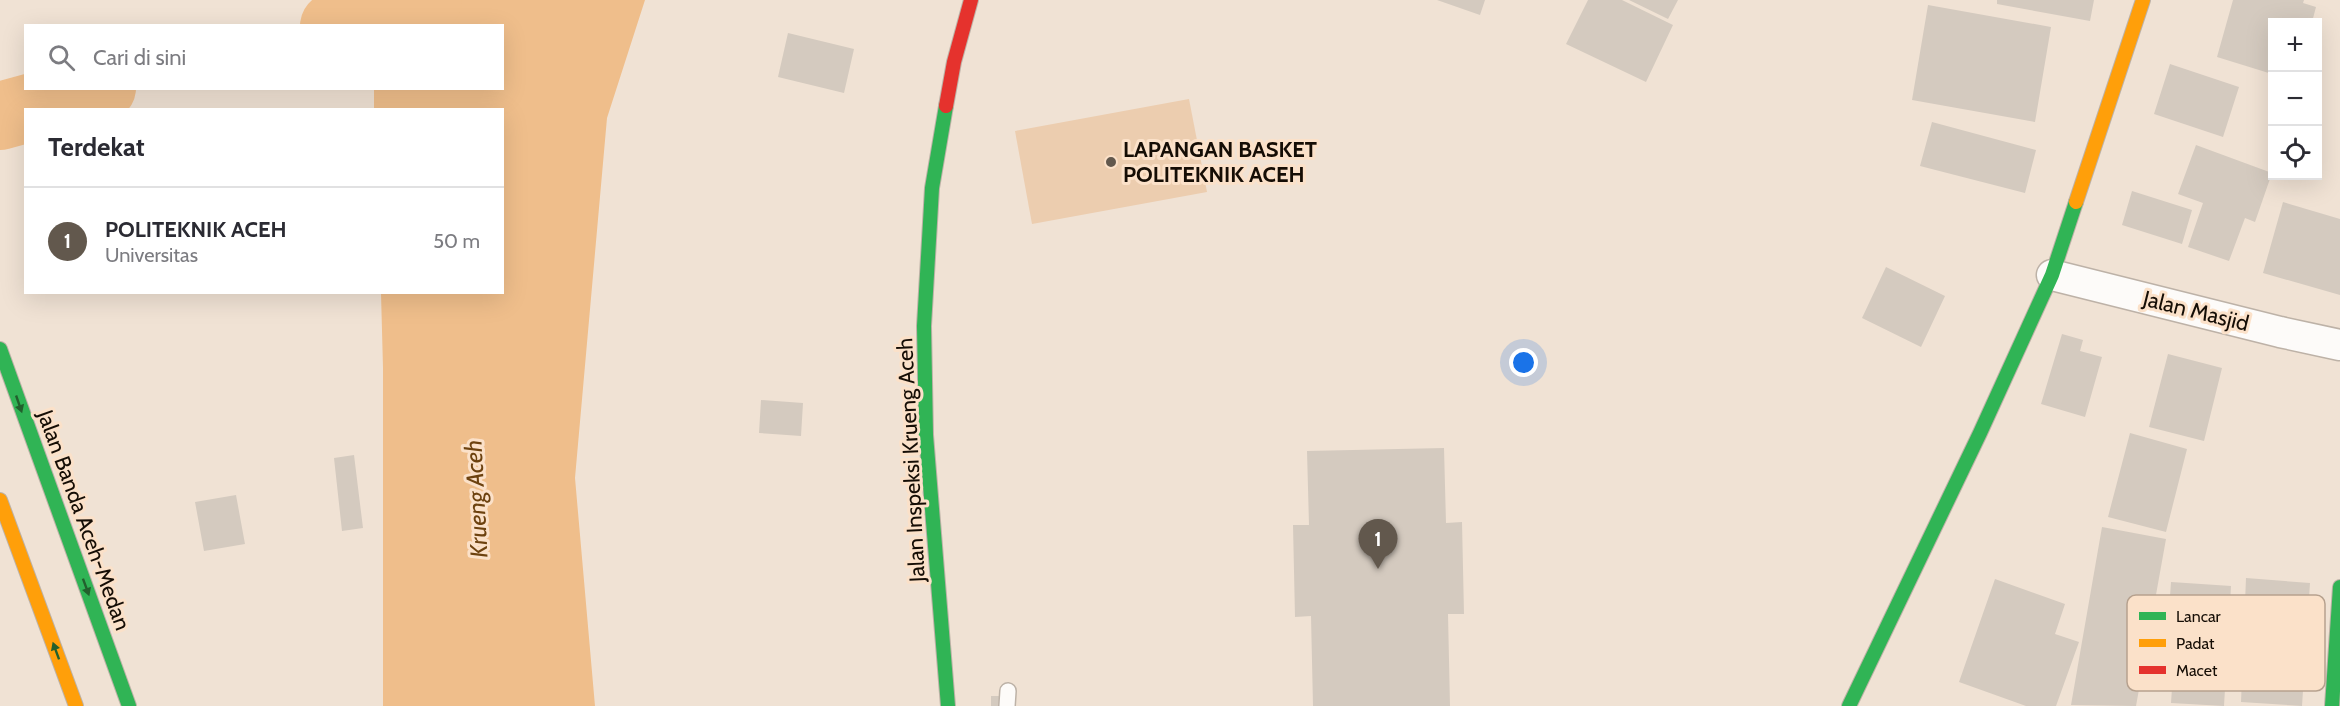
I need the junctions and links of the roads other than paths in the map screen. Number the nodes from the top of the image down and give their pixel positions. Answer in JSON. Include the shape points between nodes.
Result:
{"nodes":[{"id":1,"x":970,"y":0,"type":"edge"},
{"id":2,"x":2143,"y":0,"type":"edge"},
{"id":3,"x":2052,"y":275,"type":"junction"},
{"id":4,"x":2340,"y":345,"type":"edge"},
{"id":5,"x":0,"y":349,"type":"edge"},
{"id":6,"x":0,"y":500,"type":"edge"},
{"id":7,"x":2340,"y":587,"type":"edge"},
{"id":8,"x":76,"y":706,"type":"edge"},
{"id":9,"x":129,"y":706,"type":"edge"},
{"id":10,"x":948,"y":706,"type":"edge"},
{"id":11,"x":1849,"y":706,"type":"edge"},
{"id":12,"x":2332,"y":706,"type":"edge"}],
"edges":[{"from":1,"to":10,"type":"main road","name":"Jalan Inspeksi Krueng Aceh","via":[[954,62],[932,188],[924,326],[926,435]]},
{"from":2,"to":3,"type":"main road"},
{"from":3,"to":4,"type":"street","name":"Jalan Masjid"},
{"from":3,"to":11,"type":"main road"},
{"from":5,"to":9,"type":"main road","name":"Jalan Banda Aceh-Medan","one_way":true},
{"from":8,"to":6,"type":"main road","one_way":true},
{"from":7,"to":12,"type":"main road"}]}
